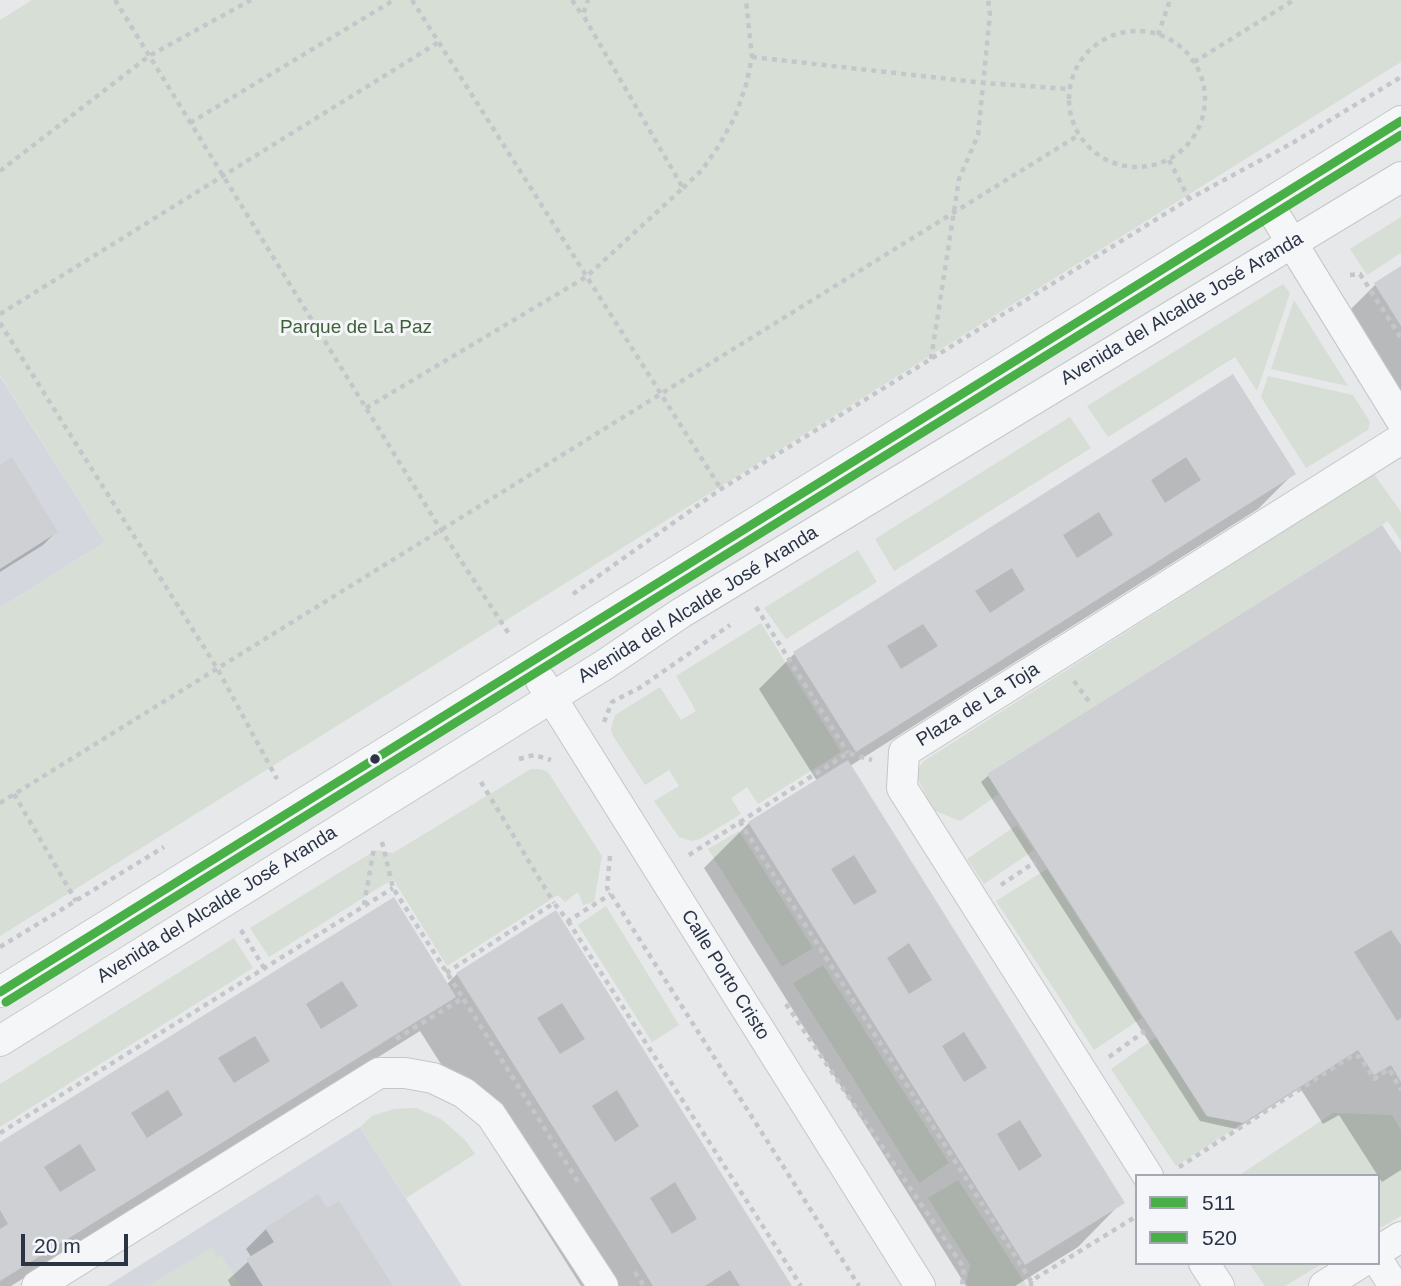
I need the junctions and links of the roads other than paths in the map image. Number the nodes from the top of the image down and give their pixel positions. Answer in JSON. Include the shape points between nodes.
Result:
{"nodes":[{"id":1,"x":1401,"y":121,"type":"edge"},
{"id":2,"x":1401,"y":177,"type":"edge"},
{"id":3,"x":1268,"y":204,"type":"junction"},
{"id":4,"x":1290,"y":243,"type":"junction"},
{"id":5,"x":1401,"y":420,"type":"edge"},
{"id":6,"x":1401,"y":439,"type":"edge"},
{"id":7,"x":530,"y":663,"type":"junction"},
{"id":8,"x":551,"y":697,"type":"junction"},
{"id":9,"x":0,"y":992,"type":"edge"},
{"id":10,"x":0,"y":1041,"type":"edge"},
{"id":11,"x":1161,"y":1173,"type":"edge"},
{"id":12,"x":1401,"y":1237,"type":"edge"},
{"id":13,"x":1380,"y":1250,"type":"edge"},
{"id":14,"x":1380,"y":1264,"type":"edge"},
{"id":15,"x":1205,"y":1265,"type":"edge"},
{"id":16,"x":1357,"y":1265,"type":"edge"},
{"id":17,"x":37,"y":1286,"type":"edge"},
{"id":18,"x":603,"y":1286,"type":"edge"},
{"id":19,"x":920,"y":1286,"type":"edge"},
{"id":20,"x":1219,"y":1286,"type":"edge"},
{"id":21,"x":1324,"y":1286,"type":"edge"},
{"id":22,"x":1394,"y":1286,"type":"edge"}],
"edges":[{"from":1,"to":3,"type":"street","name":"Avenida del Alcalde José Aranda"},
{"from":2,"to":4,"type":"street","name":"Avenida del Alcalde José Aranda"},
{"from":3,"to":4,"type":"street"},
{"from":3,"to":7,"type":"street","name":"Avenida del Alcalde José Aranda"},
{"from":4,"to":5,"type":"street"},
{"from":4,"to":8,"type":"street","name":"Avenida del Alcalde José Aranda"},
{"from":6,"to":11,"type":"street","name":"Plaza de La Toja","via":[[904,752],[902,788]]},
{"from":7,"to":8,"type":"street","name":"Calle Porto Cristo"},
{"from":7,"to":9,"type":"street","name":"Avenida del Alcalde José Aranda"},
{"from":8,"to":10,"type":"street","name":"Avenida del Alcalde José Aranda"},
{"from":8,"to":19,"type":"street","name":"Calle Porto Cristo"},
{"from":12,"to":13,"type":"street"},
{"from":14,"to":22,"type":"street"},
{"from":15,"to":20,"type":"street"},
{"from":16,"to":21,"type":"street"},
{"from":17,"to":18,"type":"street","via":[[379,1073],[405,1073],[433,1078],[464,1093],[491,1115]]}]}
